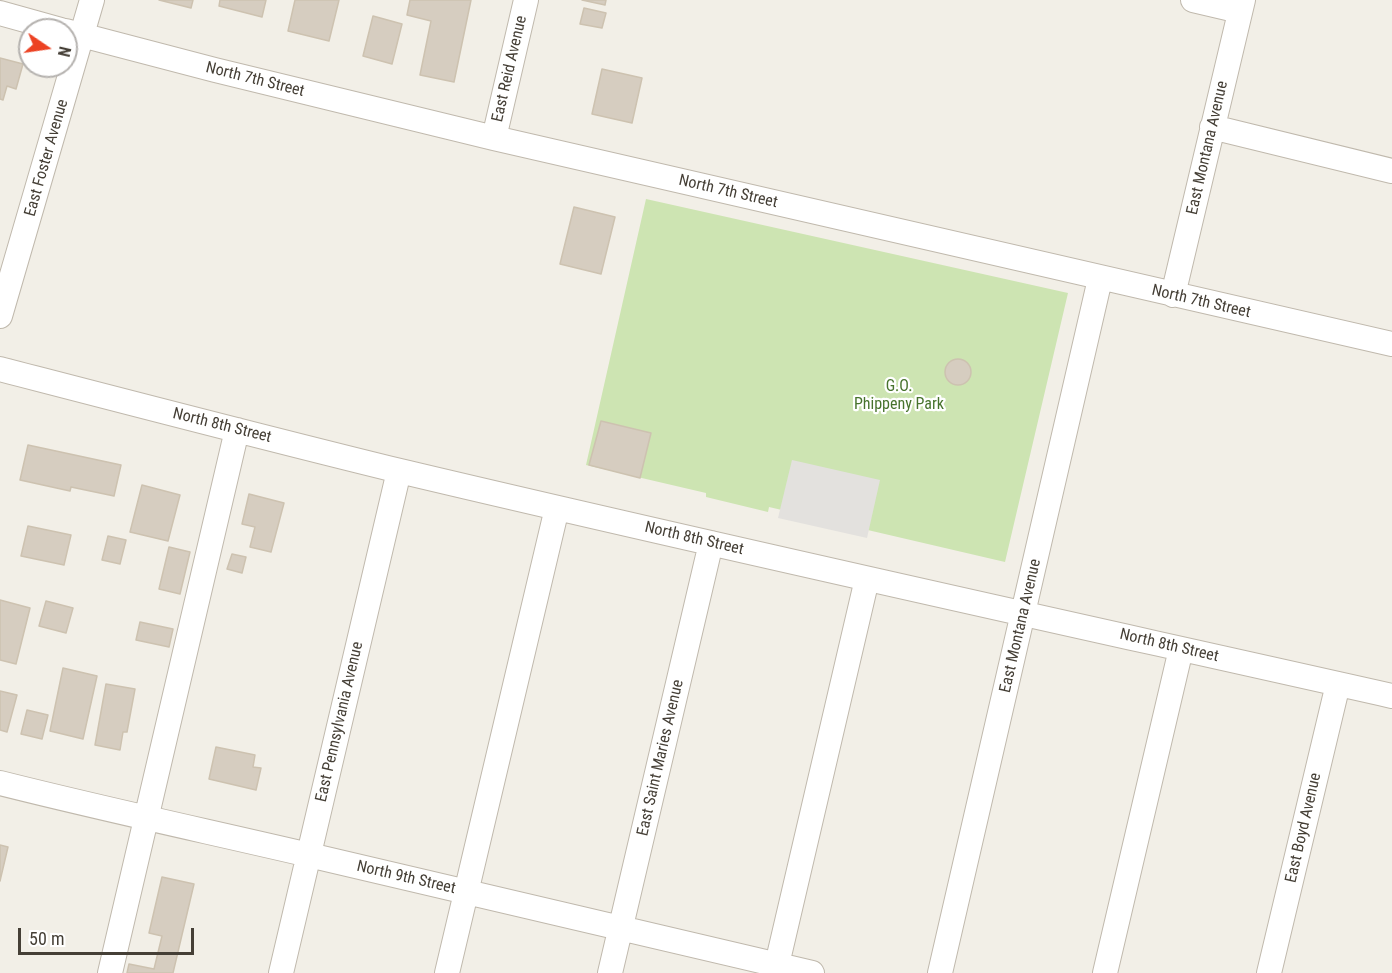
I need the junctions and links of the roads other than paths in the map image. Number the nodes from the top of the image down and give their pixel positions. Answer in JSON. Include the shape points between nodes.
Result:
{"nodes":[{"id":1,"x":92,"y":0,"type":"edge"},
{"id":2,"x":526,"y":0,"type":"edge"},
{"id":3,"x":1193,"y":0,"type":"edge"},
{"id":4,"x":1241,"y":5,"type":"edge"},
{"id":5,"x":0,"y":13,"type":"edge"},
{"id":6,"x":18,"y":18,"type":"edge"},
{"id":7,"x":78,"y":20,"type":"edge"},
{"id":8,"x":78,"y":34,"type":"edge"},
{"id":9,"x":59,"y":78,"type":"edge"},
{"id":10,"x":1212,"y":127,"type":"junction"},
{"id":11,"x":494,"y":138,"type":"junction"},
{"id":12,"x":1392,"y":171,"type":"edge"},
{"id":13,"x":1100,"y":279,"type":"junction"},
{"id":14,"x":1173,"y":295,"type":"junction"},
{"id":15,"x":0,"y":316,"type":"edge"},
{"id":16,"x":1392,"y":345,"type":"edge"},
{"id":17,"x":0,"y":369,"type":"edge"},
{"id":18,"x":237,"y":430,"type":"junction"},
{"id":19,"x":399,"y":471,"type":"junction"},
{"id":20,"x":557,"y":508,"type":"junction"},
{"id":21,"x":711,"y":543,"type":"junction"},
{"id":22,"x":867,"y":579,"type":"junction"},
{"id":23,"x":1024,"y":614,"type":"junction"},
{"id":24,"x":1181,"y":649,"type":"junction"},
{"id":25,"x":1338,"y":684,"type":"junction"},
{"id":26,"x":1392,"y":696,"type":"edge"},
{"id":27,"x":0,"y":783,"type":"edge"},
{"id":28,"x":146,"y":820,"type":"junction"},
{"id":29,"x":309,"y":855,"type":"junction"},
{"id":30,"x":466,"y":893,"type":"junction"},
{"id":31,"x":621,"y":930,"type":"junction"},
{"id":32,"x":776,"y":969,"type":"edge"},
{"id":33,"x":110,"y":973,"type":"edge"},
{"id":34,"x":281,"y":973,"type":"edge"},
{"id":35,"x":447,"y":973,"type":"edge"},
{"id":36,"x":610,"y":973,"type":"edge"},
{"id":37,"x":812,"y":973,"type":"edge"},
{"id":38,"x":940,"y":973,"type":"edge"},
{"id":39,"x":1106,"y":973,"type":"edge"},
{"id":40,"x":1269,"y":973,"type":"edge"}],
"edges":[{"from":1,"to":7,"type":"street","name":"East Foster Avenue"},
{"from":2,"to":11,"type":"street","name":"East Reid Avenue"},
{"from":3,"to":4,"type":"street"},
{"from":4,"to":10,"type":"street","name":"East Montana Avenue"},
{"from":5,"to":6,"type":"street","name":"North 7th Street"},
{"from":8,"to":11,"type":"street","name":"North 7th Street"},
{"from":9,"to":15,"type":"street","name":"East Foster Avenue"},
{"from":10,"to":12,"type":"street"},
{"from":10,"to":14,"type":"street","name":"East Montana Avenue"},
{"from":11,"to":13,"type":"street","name":"North 7th Street"},
{"from":13,"to":14,"type":"street","name":"North 7th Street"},
{"from":13,"to":23,"type":"street","name":"East Montana Avenue"},
{"from":14,"to":16,"type":"street","name":"North 7th Street"},
{"from":17,"to":18,"type":"street","name":"North 8th Street"},
{"from":18,"to":19,"type":"street","name":"North 8th Street"},
{"from":18,"to":28,"type":"street"},
{"from":19,"to":20,"type":"street","name":"North 8th Street"},
{"from":19,"to":29,"type":"street","name":"East Pennsylvania Avenue"},
{"from":20,"to":21,"type":"street","name":"North 8th Street"},
{"from":20,"to":30,"type":"street"},
{"from":21,"to":22,"type":"street","name":"North 8th Street"},
{"from":21,"to":31,"type":"street","name":"East Saint Maries Avenue"},
{"from":22,"to":23,"type":"street","name":"North 8th Street"},
{"from":22,"to":32,"type":"street"},
{"from":23,"to":24,"type":"street","name":"North 8th Street"},
{"from":23,"to":38,"type":"street","name":"East Montana Avenue"},
{"from":24,"to":25,"type":"street","name":"North 8th Street"},
{"from":24,"to":39,"type":"street"},
{"from":25,"to":26,"type":"street","name":"North 8th Street"},
{"from":25,"to":40,"type":"street","name":"East Boyd Avenue"},
{"from":27,"to":28,"type":"street","name":"North 9th Street"},
{"from":28,"to":29,"type":"street","name":"North 9th Street"},
{"from":28,"to":33,"type":"street"},
{"from":29,"to":30,"type":"street","name":"North 9th Street"},
{"from":29,"to":34,"type":"street","name":"East Pennsylvania Avenue"},
{"from":30,"to":31,"type":"street","name":"North 9th Street"},
{"from":30,"to":35,"type":"street"},
{"from":31,"to":32,"type":"street","name":"North 9th Street"},
{"from":31,"to":36,"type":"street","name":"East Saint Maries Avenue"},
{"from":32,"to":37,"type":"street","name":"North 9th Street"}]}
